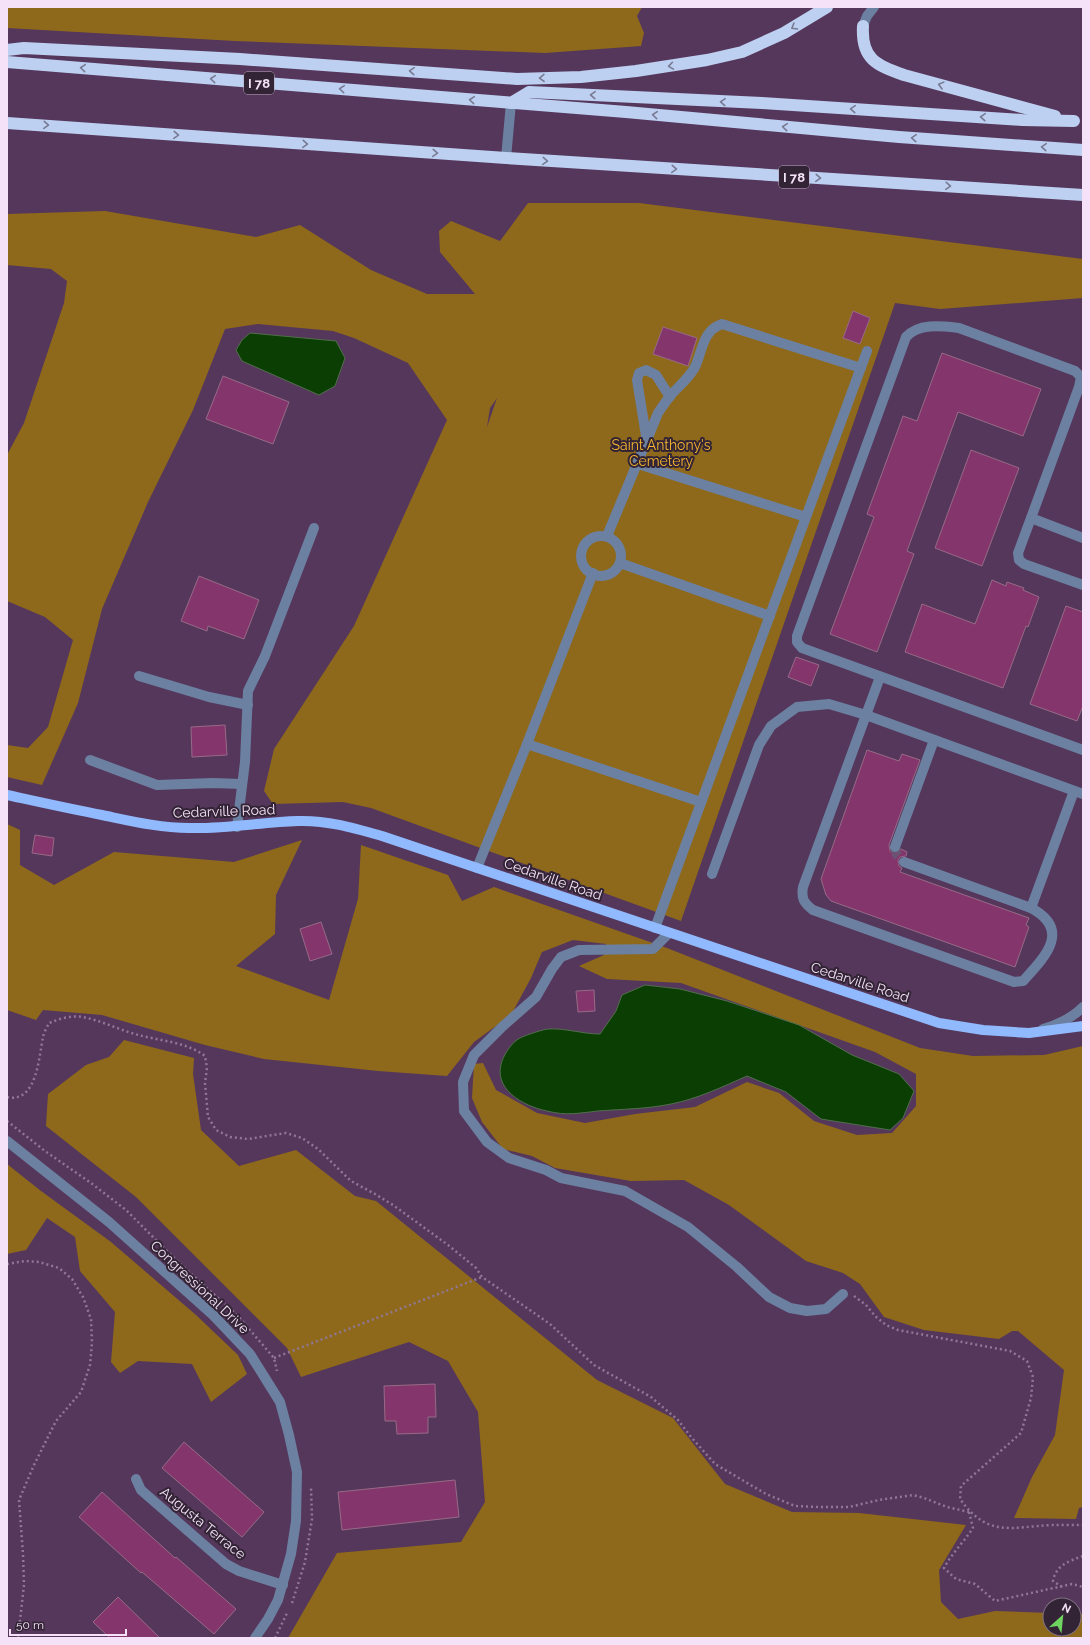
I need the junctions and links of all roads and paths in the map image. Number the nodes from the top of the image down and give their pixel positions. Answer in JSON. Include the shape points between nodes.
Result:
{"nodes":[{"id":1,"x":827,"y":7,"type":"edge"},
{"id":2,"x":870,"y":7,"type":"edge"},
{"id":3,"x":874,"y":7,"type":"edge"},
{"id":4,"x":863,"y":26,"type":"junction"},
{"id":5,"x":7,"y":50,"type":"edge"},
{"id":6,"x":7,"y":62,"type":"edge"},
{"id":7,"x":511,"y":103,"type":"junction"},
{"id":8,"x":1078,"y":120,"type":"edge"},
{"id":9,"x":7,"y":123,"type":"edge"},
{"id":10,"x":1083,"y":150,"type":"edge"},
{"id":11,"x":506,"y":158,"type":"junction"},
{"id":12,"x":1083,"y":195,"type":"edge"},
{"id":13,"x":867,"y":351,"type":"dead end"},
{"id":14,"x":861,"y":368,"type":"junction"},
{"id":15,"x":670,"y":397,"type":"junction"},
{"id":16,"x":647,"y":442,"type":"junction"},
{"id":17,"x":638,"y":464,"type":"junction"},
{"id":18,"x":806,"y":517,"type":"junction"},
{"id":19,"x":1031,"y":518,"type":"junction"},
{"id":20,"x":314,"y":528,"type":"dead end"},
{"id":21,"x":607,"y":536,"type":"junction"},
{"id":22,"x":1083,"y":538,"type":"edge"},
{"id":23,"x":620,"y":563,"type":"junction"},
{"id":24,"x":592,"y":574,"type":"junction"},
{"id":25,"x":1083,"y":584,"type":"edge"},
{"id":26,"x":770,"y":616,"type":"junction"},
{"id":27,"x":139,"y":676,"type":"dead end"},
{"id":28,"x":880,"y":677,"type":"junction"},
{"id":29,"x":248,"y":705,"type":"junction"},
{"id":30,"x":866,"y":715,"type":"junction"},
{"id":31,"x":934,"y":740,"type":"junction"},
{"id":32,"x":527,"y":744,"type":"junction"},
{"id":33,"x":1083,"y":750,"type":"edge"},
{"id":34,"x":90,"y":760,"type":"dead end"},
{"id":35,"x":241,"y":784,"type":"junction"},
{"id":36,"x":1079,"y":792,"type":"edge"},
{"id":37,"x":7,"y":795,"type":"edge"},
{"id":38,"x":701,"y":802,"type":"junction"},
{"id":39,"x":237,"y":827,"type":"junction"},
{"id":40,"x":896,"y":847,"type":"dead end"},
{"id":41,"x":904,"y":862,"type":"tunnel mouth"},
{"id":42,"x":477,"y":868,"type":"junction"},
{"id":43,"x":712,"y":874,"type":"dead end"},
{"id":44,"x":1031,"y":908,"type":"junction"},
{"id":45,"x":655,"y":928,"type":"junction"},
{"id":46,"x":669,"y":933,"type":"junction"},
{"id":47,"x":1083,"y":1007,"type":"edge"},
{"id":48,"x":1083,"y":1026,"type":"edge"},
{"id":49,"x":1028,"y":1033,"type":"junction"},
{"id":50,"x":7,"y":1097,"type":"edge"},
{"id":51,"x":7,"y":1121,"type":"edge"},
{"id":52,"x":7,"y":1141,"type":"edge"},
{"id":53,"x":7,"y":1264,"type":"edge"},
{"id":54,"x":482,"y":1277,"type":"junction"},
{"id":55,"x":843,"y":1294,"type":"joint"},
{"id":56,"x":274,"y":1358,"type":"junction"},
{"id":57,"x":279,"y":1376,"type":"dead end"},
{"id":58,"x":136,"y":1479,"type":"dead end"},
{"id":59,"x":310,"y":1482,"type":"dead end"},
{"id":60,"x":969,"y":1512,"type":"junction"},
{"id":61,"x":1083,"y":1526,"type":"edge"},
{"id":62,"x":1083,"y":1556,"type":"edge"},
{"id":63,"x":283,"y":1585,"type":"junction"},
{"id":64,"x":1083,"y":1587,"type":"edge"},
{"id":65,"x":1062,"y":1588,"type":"junction"},
{"id":66,"x":18,"y":1638,"type":"edge"},
{"id":67,"x":255,"y":1638,"type":"edge"},
{"id":68,"x":275,"y":1638,"type":"edge"}],
"edges":[{"from":1,"to":5,"type":"highway","one_way":true,"via":[[784,33],[742,52],[707,60],[581,77],[517,79],[240,59],[24,48]]},
{"from":2,"to":4,"type":"street"},
{"from":3,"to":4,"type":"street"},
{"from":8,"to":4,"type":"highway","one_way":true,"via":[[888,69],[868,55],[863,45]]},
{"from":7,"to":6,"type":"highway","number":"I 78","one_way":true},
{"from":8,"to":7,"type":"highway","one_way":true,"via":[[1022,120],[762,103],[529,92]]},
{"from":10,"to":7,"type":"highway","number":"I 78","one_way":true,"via":[[899,137]]},
{"from":7,"to":11,"type":"street"},
{"from":9,"to":11,"type":"highway","number":"I 78","one_way":true},
{"from":11,"to":12,"type":"highway","number":"I 78","one_way":true},
{"from":13,"to":14,"type":"street"},
{"from":14,"to":15,"type":"street","via":[[722,324],[713,327],[706,337],[695,367]]},
{"from":14,"to":18,"type":"street"},
{"from":15,"to":16,"type":"street","via":[[658,413]]},
{"from":15,"to":16,"type":"street","via":[[656,375],[646,370],[639,373],[637,380]]},
{"from":16,"to":17,"type":"street"},
{"from":17,"to":18,"type":"street"},
{"from":17,"to":21,"type":"street"},
{"from":18,"to":26,"type":"street"},
{"from":19,"to":22,"type":"street"},
{"from":19,"to":25,"type":"street","via":[[1018,553],[1019,560]]},
{"from":19,"to":28,"type":"street","via":[[1081,377],[1075,371],[959,328],[948,326],[919,328],[912,331],[906,337],[797,636],[797,642],[802,648]]},
{"from":20,"to":29,"type":"street","via":[[268,649],[248,691]]},
{"from":21,"to":23,"type":"street","via":[[618,544],[622,557]]},
{"from":21,"to":24,"type":"street","via":[[594,537],[584,546],[584,564]]},
{"from":23,"to":24,"type":"street","via":[[612,573],[599,576]]},
{"from":23,"to":26,"type":"street"},
{"from":24,"to":32,"type":"street"},
{"from":26,"to":38,"type":"street"},
{"from":27,"to":29,"type":"street","via":[[209,697]]},
{"from":28,"to":30,"type":"street"},
{"from":28,"to":33,"type":"street"},
{"from":29,"to":35,"type":"street","via":[[245,762]]},
{"from":30,"to":31,"type":"street"},
{"from":30,"to":43,"type":"street","via":[[828,704],[797,707],[771,726],[759,746]]},
{"from":30,"to":44,"type":"street","via":[[803,887],[803,902],[813,910],[1014,982],[1024,981],[1046,954],[1051,942],[1052,929],[1048,919]]},
{"from":31,"to":36,"type":"street"},
{"from":31,"to":40,"type":"street"},
{"from":32,"to":38,"type":"street"},
{"from":32,"to":42,"type":"street"},
{"from":34,"to":35,"type":"street","via":[[157,785]]},
{"from":35,"to":39,"type":"street"},
{"from":36,"to":44,"type":"street"},
{"from":37,"to":39,"type":"main road","name":"Cedarville Road","via":[[158,826]]},
{"from":38,"to":45,"type":"street"},
{"from":39,"to":42,"type":"main road","name":"Cedarville Road","via":[[298,821],[341,824]]},
{"from":41,"to":44,"type":"street"},
{"from":42,"to":45,"type":"main road","name":"Cedarville Road"},
{"from":45,"to":46,"type":"main road","name":"Cedarville Road"},
{"from":46,"to":49,"type":"main road","name":"Cedarville Road","via":[[939,1023],[982,1030]]},
{"from":46,"to":55,"type":"street","via":[[652,949],[579,950],[562,957],[536,997],[474,1055],[463,1082],[464,1111],[487,1142],[509,1158],[546,1170],[561,1178],[625,1190],[688,1227],[769,1297],[790,1308],[807,1311],[826,1309]]},
{"from":47,"to":49,"type":"street","via":[[1054,1026]]},
{"from":48,"to":49,"type":"main road","name":"Cedarville Road"},
{"from":50,"to":54,"type":"path","via":[[13,1099],[30,1088],[37,1071],[43,1036],[49,1023],[58,1020],[81,1017],[197,1050],[205,1056],[208,1117],[216,1130],[230,1137],[248,1139],[286,1133],[302,1138],[318,1149],[351,1181],[393,1205],[448,1245],[476,1268]]},
{"from":51,"to":56,"type":"path","via":[[126,1210],[238,1316]]},
{"from":52,"to":63,"type":"street","name":"Congressional Drive","via":[[109,1222],[213,1314],[250,1354],[280,1402],[296,1472],[296,1521]]},
{"from":53,"to":66,"type":"path","via":[[25,1260],[39,1262],[59,1268],[72,1279],[83,1297],[91,1319],[92,1342],[90,1365],[81,1392],[56,1421],[19,1500],[24,1585]]},
{"from":54,"to":56,"type":"path"},
{"from":54,"to":60,"type":"path","via":[[550,1324],[594,1365],[651,1398],[678,1420],[715,1464],[766,1494],[795,1506],[819,1507],[849,1507],[913,1495]]},
{"from":55,"to":60,"type":"path","via":[[854,1296],[886,1325],[898,1330],[1010,1352],[1027,1361],[1033,1377],[1031,1398],[1021,1433],[961,1486],[960,1499]]},
{"from":56,"to":57,"type":"path"},
{"from":58,"to":63,"type":"street","name":"Augusta Terrace","via":[[141,1490],[226,1564],[239,1571]]},
{"from":59,"to":68,"type":"path","via":[[312,1519],[305,1562],[292,1603]]},
{"from":60,"to":61,"type":"path","via":[[983,1522],[1000,1528]]},
{"from":60,"to":65,"type":"path","via":[[973,1528],[944,1568],[956,1580],[974,1584],[995,1601]]},
{"from":62,"to":65,"type":"path","via":[[1060,1566],[1054,1575],[1053,1581]]},
{"from":63,"to":67,"type":"street","name":"Congressional Drive","via":[[268,1619]]},
{"from":64,"to":65,"type":"path","via":[[1072,1584]]}]}
